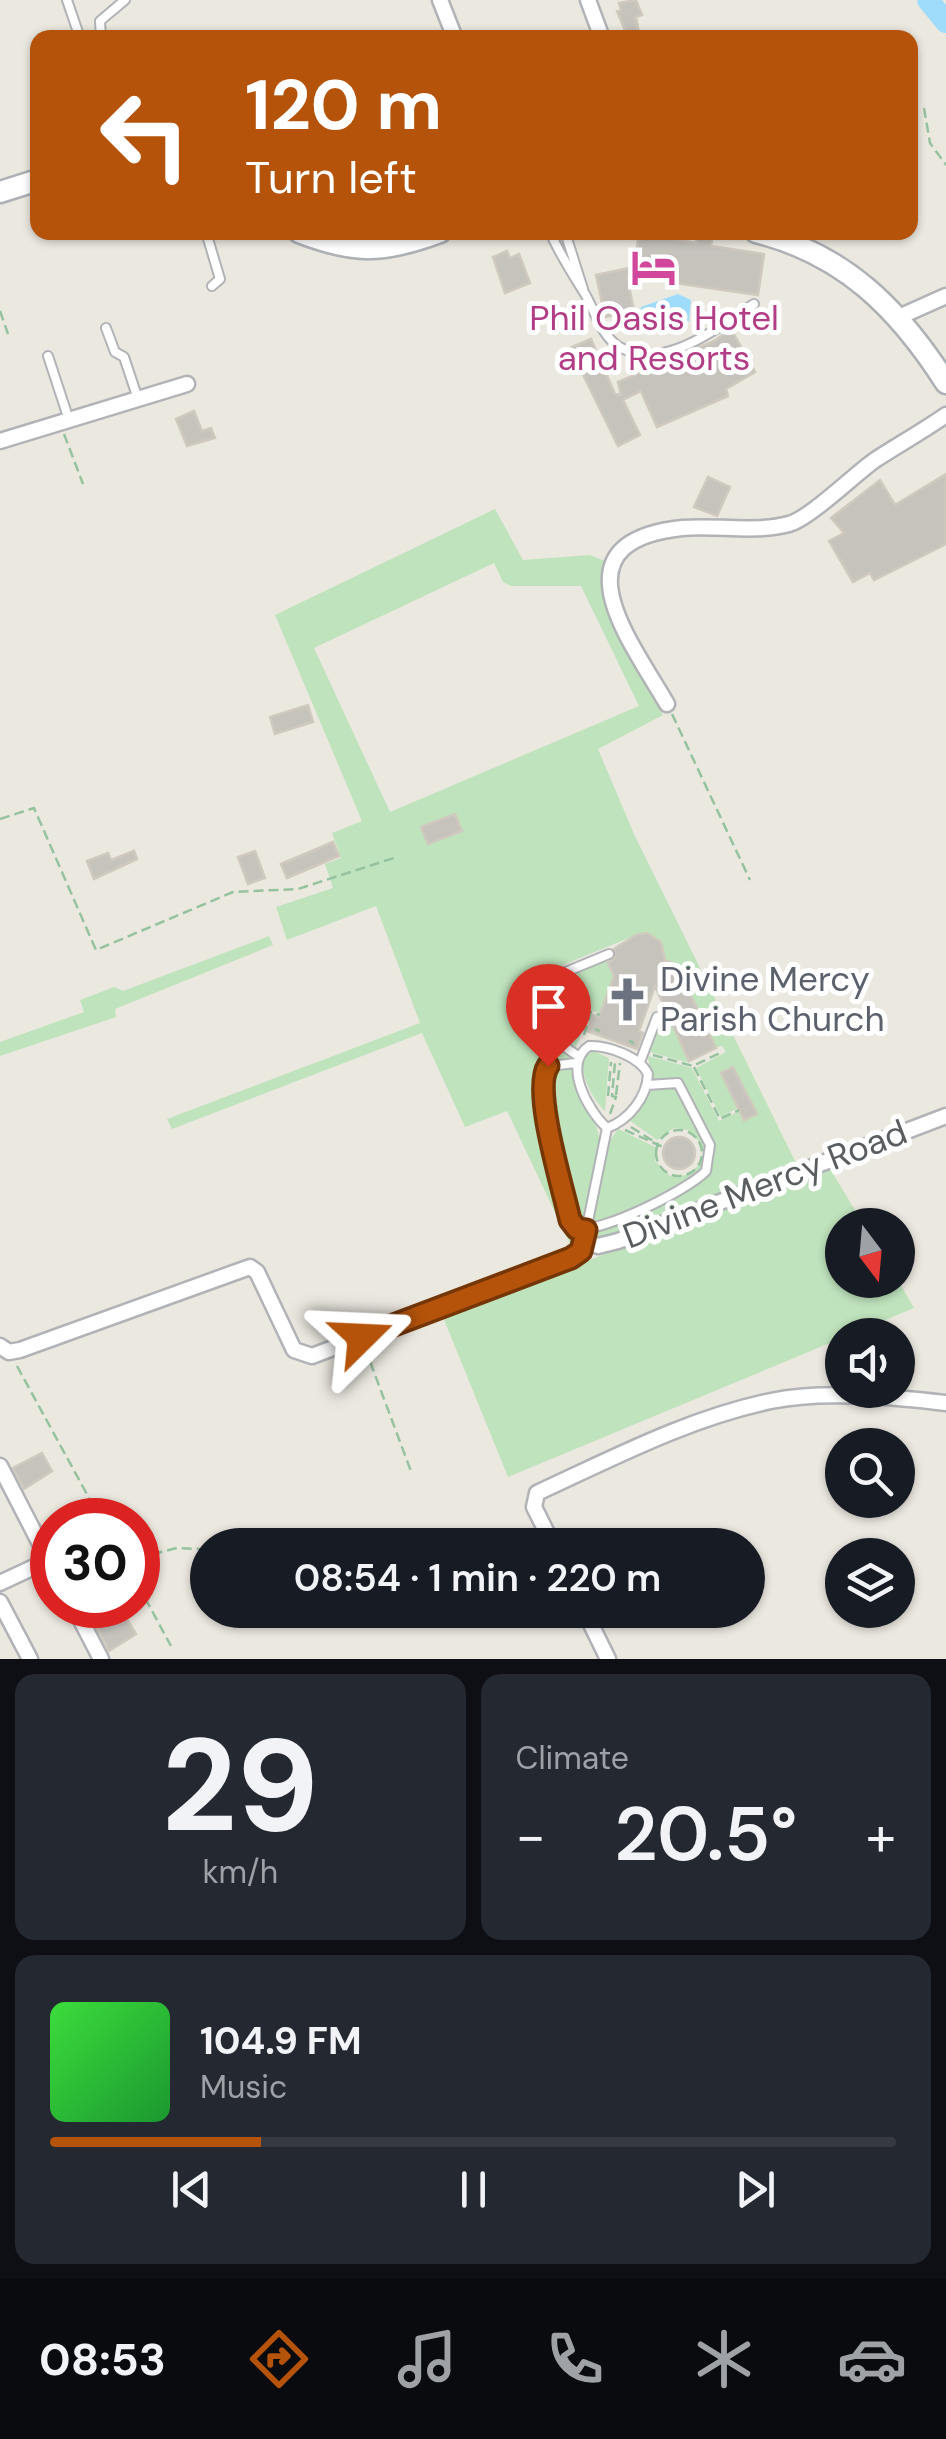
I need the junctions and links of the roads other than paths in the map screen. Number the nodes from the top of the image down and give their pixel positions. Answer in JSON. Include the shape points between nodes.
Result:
{"nodes":[{"id":1,"x":67,"y":0,"type":"edge"},
{"id":2,"x":125,"y":0,"type":"edge"},
{"id":3,"x":440,"y":0,"type":"edge"},
{"id":4,"x":588,"y":0,"type":"edge"},
{"id":5,"x":77,"y":30,"type":"edge"},
{"id":6,"x":101,"y":30,"type":"edge"},
{"id":7,"x":452,"y":30,"type":"edge"},
{"id":8,"x":599,"y":30,"type":"edge"},
{"id":9,"x":30,"y":183,"type":"edge"},
{"id":10,"x":0,"y":192,"type":"edge"},
{"id":11,"x":208,"y":240,"type":"edge"},
{"id":12,"x":326,"y":240,"type":"edge"},
{"id":13,"x":416,"y":240,"type":"edge"},
{"id":14,"x":554,"y":240,"type":"edge"},
{"id":15,"x":567,"y":240,"type":"edge"},
{"id":16,"x":787,"y":240,"type":"edge"},
{"id":17,"x":212,"y":286,"type":"dead end"},
{"id":18,"x":584,"y":293,"type":"junction"},
{"id":19,"x":946,"y":296,"type":"edge"},
{"id":20,"x":754,"y":304,"type":"dead end"},
{"id":21,"x":899,"y":317,"type":"junction"},
{"id":22,"x":106,"y":328,"type":"dead end"},
{"id":23,"x":48,"y":356,"type":"dead end"},
{"id":24,"x":946,"y":382,"type":"edge"},
{"id":25,"x":187,"y":384,"type":"dead end"},
{"id":26,"x":138,"y":399,"type":"junction"},
{"id":27,"x":946,"y":414,"type":"edge"},
{"id":28,"x":62,"y":422,"type":"junction"},
{"id":29,"x":0,"y":441,"type":"edge"},
{"id":30,"x":668,"y":704,"type":"road end"},
{"id":31,"x":609,"y":954,"type":"dead end"},
{"id":32,"x":657,"y":1018,"type":"dead end"},
{"id":33,"x":641,"y":1057,"type":"junction"},
{"id":34,"x":577,"y":1059,"type":"junction"},
{"id":35,"x":647,"y":1085,"type":"junction"},
{"id":36,"x":946,"y":1116,"type":"edge"},
{"id":37,"x":615,"y":1125,"type":"junction"},
{"id":38,"x":585,"y":1236,"type":"junction"},
{"id":39,"x":4,"y":1349,"type":"edge"},
{"id":40,"x":946,"y":1403,"type":"edge"},
{"id":41,"x":0,"y":1466,"type":"edge"},
{"id":42,"x":30,"y":1523,"type":"edge"},
{"id":43,"x":545,"y":1528,"type":"edge"},
{"id":44,"x":30,"y":1571,"type":"edge"},
{"id":45,"x":0,"y":1583,"type":"edge"},
{"id":46,"x":0,"y":1602,"type":"edge"},
{"id":47,"x":85,"y":1628,"type":"edge"},
{"id":48,"x":593,"y":1628,"type":"edge"},
{"id":49,"x":30,"y":1659,"type":"edge"},
{"id":50,"x":102,"y":1659,"type":"edge"},
{"id":51,"x":608,"y":1659,"type":"edge"}],
"edges":[{"from":1,"to":5,"type":"lane"},
{"from":2,"to":6,"type":"lane","via":[[100,21]]},
{"from":3,"to":7,"type":"street"},
{"from":4,"to":8,"type":"street"},
{"from":9,"to":10,"type":"street"},
{"from":11,"to":17,"type":"lane","via":[[220,279]]},
{"from":12,"to":13,"type":"street","via":[[364,251]]},
{"from":14,"to":18,"type":"lane"},
{"from":15,"to":18,"type":"lane"},
{"from":16,"to":21,"type":"street","via":[[823,256]]},
{"from":18,"to":20,"type":"lane","via":[[618,347],[648,354],[697,340]]},
{"from":19,"to":21,"type":"street"},
{"from":21,"to":24,"type":"street"},
{"from":22,"to":26,"type":"lane"},
{"from":23,"to":28,"type":"lane"},
{"from":25,"to":26,"type":"street"},
{"from":26,"to":28,"type":"street"},
{"from":27,"to":30,"type":"street","via":[[789,524],[681,528],[649,535],[614,557],[608,593]]},
{"from":28,"to":29,"type":"street"},
{"from":31,"to":34,"type":"lane","via":[[532,986],[538,1025]]},
{"from":32,"to":33,"type":"lane"},
{"from":33,"to":34,"type":"lane","via":[[600,1046],[587,1047]]},
{"from":33,"to":35,"type":"lane"},
{"from":34,"to":37,"type":"lane","via":[[594,1112]]},
{"from":34,"to":38,"type":"lane","via":[[548,1066],[543,1077],[570,1220]]},
{"from":35,"to":37,"type":"lane"},
{"from":35,"to":38,"type":"lane","via":[[678,1083],[707,1138],[710,1164],[662,1200]]},
{"from":36,"to":38,"type":"street","name":"Divine Mercy Road","via":[[618,1242],[598,1246]]},
{"from":37,"to":38,"type":"lane","name":"Divine Mercy Road"},
{"from":38,"to":39,"type":"street","name":"Divine Mercy Road","via":[[576,1256],[312,1356],[294,1350],[257,1272],[242,1267]]},
{"from":40,"to":43,"type":"street","via":[[885,1396],[774,1400],[680,1427],[537,1493],[534,1506]]},
{"from":41,"to":42,"type":"street"},
{"from":44,"to":45,"type":"street"},
{"from":46,"to":49,"type":"street"},
{"from":47,"to":50,"type":"street"},
{"from":48,"to":51,"type":"street"}]}
